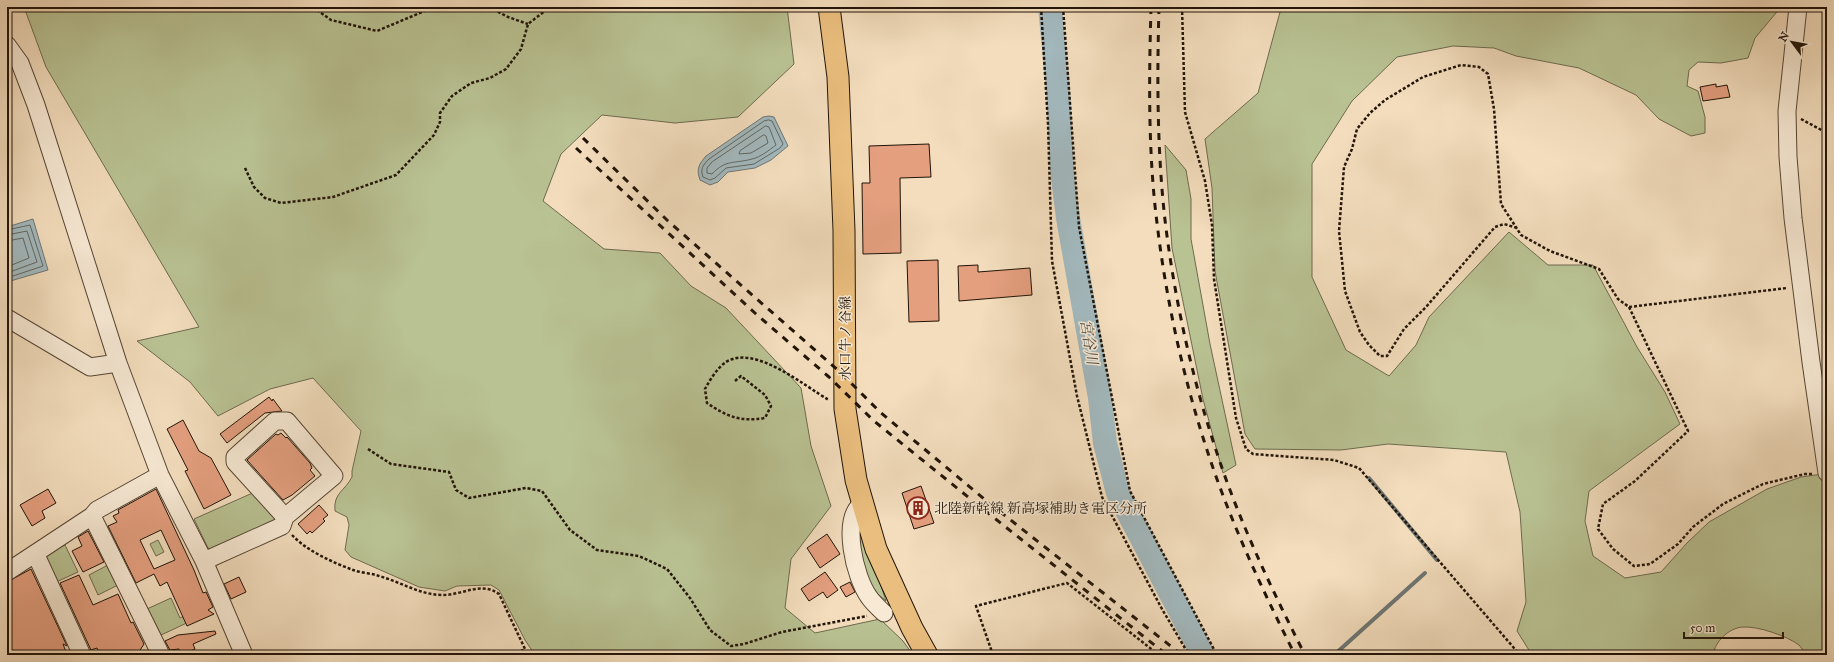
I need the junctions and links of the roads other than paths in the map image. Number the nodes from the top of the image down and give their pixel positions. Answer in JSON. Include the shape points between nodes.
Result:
{"nodes":[{"id":1,"x":829,"y":7,"type":"edge"},
{"id":2,"x":1798,"y":7,"type":"edge"},
{"id":3,"x":7,"y":45,"type":"edge"},
{"id":4,"x":7,"y":318,"type":"edge"},
{"id":5,"x":118,"y":363,"type":"junction"},
{"id":6,"x":1823,"y":473,"type":"edge"},
{"id":7,"x":160,"y":475,"type":"junction"},
{"id":8,"x":863,"y":503,"type":"junction"},
{"id":9,"x":92,"y":516,"type":"junction"},
{"id":10,"x":283,"y":521,"type":"junction"},
{"id":11,"x":36,"y":555,"type":"junction"},
{"id":12,"x":204,"y":561,"type":"junction"},
{"id":13,"x":7,"y":572,"type":"edge"},
{"id":14,"x":884,"y":613,"type":"road end"},
{"id":15,"x":240,"y":654,"type":"edge"},
{"id":16,"x":82,"y":655,"type":"edge"},
{"id":17,"x":161,"y":655,"type":"edge"},
{"id":18,"x":927,"y":655,"type":"edge"}],
"edges":[{"from":1,"to":8,"type":"main road","name":"水口牛ノ谷線","via":[[838,77],[844,231],[845,409],[856,480]]},
{"from":2,"to":6,"type":"street","via":[[1787,111],[1790,185]]},
{"from":3,"to":5,"type":"street","via":[[20,63],[36,105]]},
{"from":4,"to":5,"type":"street","via":[[90,367]]},
{"from":5,"to":7,"type":"street"},
{"from":7,"to":9,"type":"street","via":[[97,510]]},
{"from":7,"to":12,"type":"street"},
{"from":8,"to":14,"type":"street","via":[[856,508],[852,517],[855,566],[868,596]]},
{"from":8,"to":18,"type":"main road","name":"水口牛ノ谷線","via":[[876,549]]},
{"from":9,"to":11,"type":"street"},
{"from":9,"to":17,"type":"street"},
{"from":10,"to":10,"type":"street","via":[[334,476],[286,421],[275,421],[235,457],[235,462]]},
{"from":10,"to":12,"type":"street"},
{"from":11,"to":13,"type":"street"},
{"from":11,"to":16,"type":"street"},
{"from":12,"to":15,"type":"street"}]}
